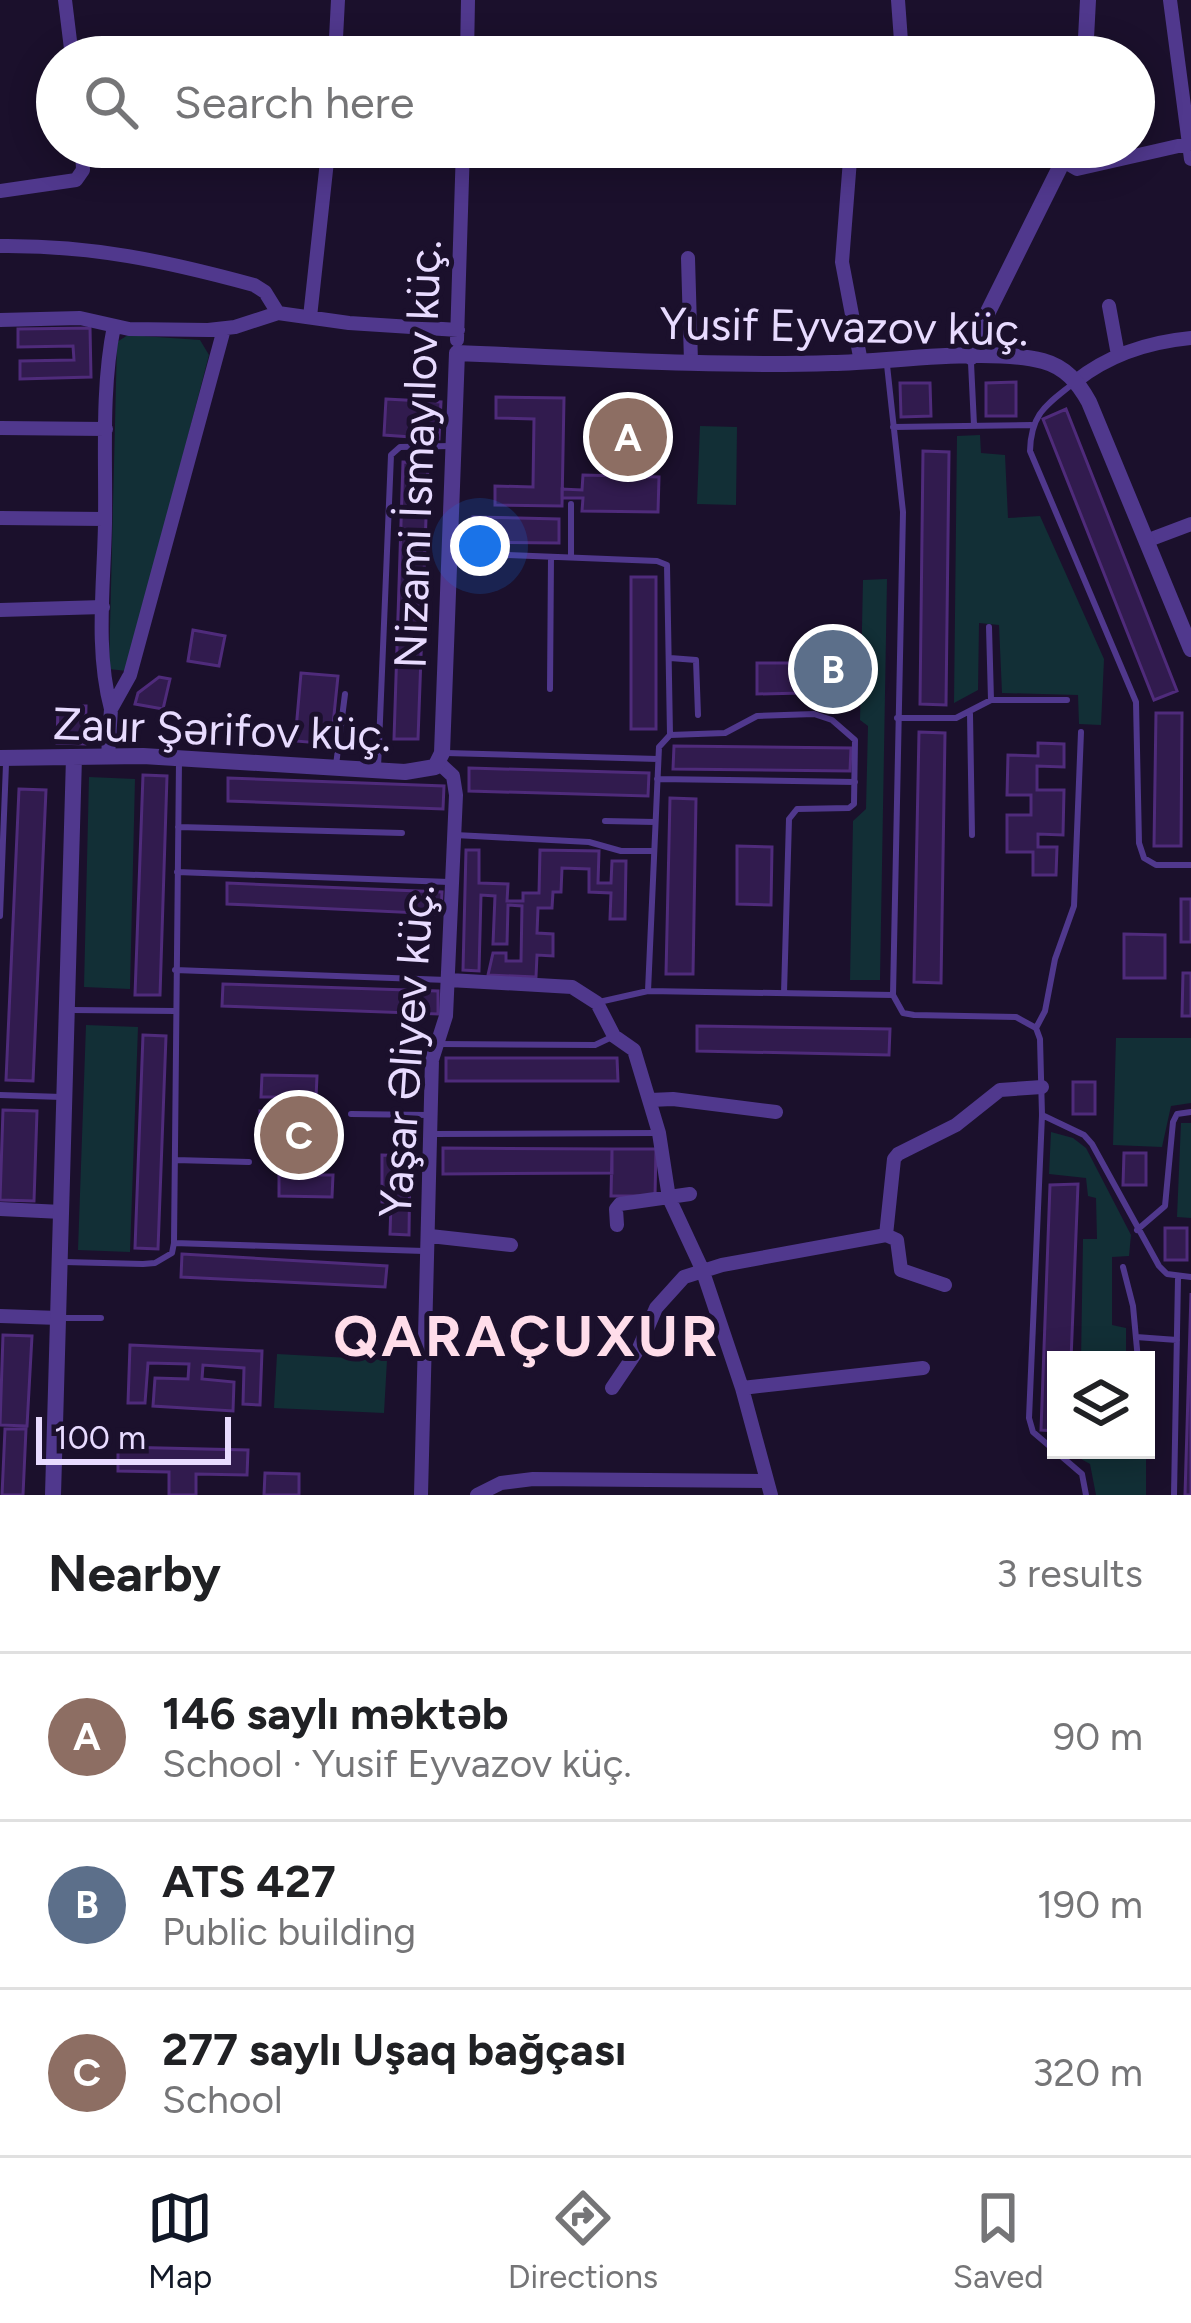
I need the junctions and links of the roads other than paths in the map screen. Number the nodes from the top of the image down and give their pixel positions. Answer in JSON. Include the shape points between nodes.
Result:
{"nodes":[{"id":1,"x":64,"y":0,"type":"edge"},
{"id":2,"x":338,"y":0,"type":"edge"},
{"id":3,"x":467,"y":0,"type":"edge"},
{"id":4,"x":898,"y":0,"type":"edge"},
{"id":5,"x":1088,"y":0,"type":"edge"},
{"id":6,"x":1170,"y":0,"type":"edge"},
{"id":7,"x":69,"y":36,"type":"edge"},
{"id":8,"x":335,"y":36,"type":"edge"},
{"id":9,"x":467,"y":36,"type":"edge"},
{"id":10,"x":901,"y":36,"type":"edge"},
{"id":11,"x":1086,"y":36,"type":"edge"},
{"id":12,"x":1190,"y":149,"type":"edge"},
{"id":13,"x":1155,"y":156,"type":"edge"},
{"id":14,"x":83,"y":168,"type":"edge"},
{"id":15,"x":326,"y":168,"type":"edge"},
{"id":16,"x":463,"y":168,"type":"edge"},
{"id":17,"x":849,"y":168,"type":"edge"},
{"id":18,"x":1055,"y":168,"type":"edge"},
{"id":19,"x":0,"y":191,"type":"edge"},
{"id":20,"x":0,"y":246,"type":"edge"},
{"id":21,"x":688,"y":258,"type":"dead end"},
{"id":22,"x":1108,"y":306,"type":"dead end"},
{"id":23,"x":278,"y":313,"type":"junction"},
{"id":24,"x":310,"y":317,"type":"junction"},
{"id":25,"x":0,"y":320,"type":"edge"},
{"id":26,"x":115,"y":326,"type":"junction"},
{"id":27,"x":224,"y":329,"type":"junction"},
{"id":28,"x":458,"y":330,"type":"junction"},
{"id":29,"x":1191,"y":338,"type":"edge"},
{"id":30,"x":457,"y":353,"type":"junction"},
{"id":31,"x":1118,"y":355,"type":"junction"},
{"id":32,"x":971,"y":357,"type":"junction"},
{"id":33,"x":887,"y":361,"type":"junction"},
{"id":34,"x":692,"y":362,"type":"junction"},
{"id":35,"x":861,"y":362,"type":"junction"},
{"id":36,"x":1076,"y":380,"type":"junction"},
{"id":37,"x":1031,"y":424,"type":"junction"},
{"id":38,"x":974,"y":425,"type":"junction"},
{"id":39,"x":893,"y":427,"type":"junction"},
{"id":40,"x":0,"y":428,"type":"edge"},
{"id":41,"x":106,"y":429,"type":"junction"},
{"id":42,"x":454,"y":446,"type":"junction"},
{"id":43,"x":571,"y":504,"type":"dead end"},
{"id":44,"x":0,"y":518,"type":"edge"},
{"id":45,"x":105,"y":519,"type":"junction"},
{"id":46,"x":1191,"y":524,"type":"edge"},
{"id":47,"x":1146,"y":541,"type":"junction"},
{"id":48,"x":449,"y":553,"type":"junction"},
{"id":49,"x":551,"y":556,"type":"junction"},
{"id":50,"x":571,"y":557,"type":"junction"},
{"id":51,"x":103,"y":607,"type":"junction"},
{"id":52,"x":0,"y":610,"type":"edge"},
{"id":53,"x":989,"y":627,"type":"dead end"},
{"id":54,"x":1187,"y":628,"type":"edge"},
{"id":55,"x":1191,"y":649,"type":"edge"},
{"id":56,"x":670,"y":658,"type":"junction"},
{"id":57,"x":550,"y":688,"type":"dead end"},
{"id":58,"x":345,"y":694,"type":"dead end"},
{"id":59,"x":991,"y":700,"type":"junction"},
{"id":60,"x":1067,"y":700,"type":"dead end"},
{"id":61,"x":111,"y":710,"type":"junction"},
{"id":62,"x":970,"y":714,"type":"junction"},
{"id":63,"x":698,"y":715,"type":"dead end"},
{"id":64,"x":897,"y":718,"type":"junction"},
{"id":65,"x":1081,"y":732,"type":"dead end"},
{"id":66,"x":670,"y":735,"type":"junction"},
{"id":67,"x":108,"y":756,"type":"junction"},
{"id":68,"x":74,"y":757,"type":"junction"},
{"id":69,"x":3,"y":758,"type":"edge"},
{"id":70,"x":179,"y":758,"type":"junction"},
{"id":71,"x":441,"y":758,"type":"junction"},
{"id":72,"x":658,"y":758,"type":"junction"},
{"id":73,"x":336,"y":769,"type":"junction"},
{"id":74,"x":377,"y":771,"type":"junction"},
{"id":75,"x":657,"y":779,"type":"junction"},
{"id":76,"x":855,"y":782,"type":"junction"},
{"id":77,"x":605,"y":820,"type":"dead end"},
{"id":78,"x":655,"y":822,"type":"junction"},
{"id":79,"x":178,"y":827,"type":"junction"},
{"id":80,"x":402,"y":832,"type":"dead end"},
{"id":81,"x":455,"y":835,"type":"junction"},
{"id":82,"x":972,"y":836,"type":"dead end"},
{"id":83,"x":654,"y":851,"type":"junction"},
{"id":84,"x":1191,"y":865,"type":"edge"},
{"id":85,"x":177,"y":872,"type":"junction"},
{"id":86,"x":453,"y":882,"type":"junction"},
{"id":87,"x":0,"y":916,"type":"edge"},
{"id":88,"x":175,"y":970,"type":"junction"},
{"id":89,"x":449,"y":980,"type":"junction"},
{"id":90,"x":648,"y":991,"type":"junction"},
{"id":91,"x":784,"y":993,"type":"junction"},
{"id":92,"x":893,"y":995,"type":"junction"},
{"id":93,"x":597,"y":1003,"type":"junction"},
{"id":94,"x":68,"y":1010,"type":"junction"},
{"id":95,"x":175,"y":1011,"type":"junction"},
{"id":96,"x":1036,"y":1028,"type":"junction"},
{"id":97,"x":614,"y":1036,"type":"junction"},
{"id":98,"x":435,"y":1043,"type":"junction"},
{"id":99,"x":1042,"y":1087,"type":"junction"},
{"id":100,"x":0,"y":1095,"type":"edge"},
{"id":101,"x":66,"y":1096,"type":"junction"},
{"id":102,"x":650,"y":1100,"type":"junction"},
{"id":103,"x":776,"y":1112,"type":"dead end"},
{"id":104,"x":1191,"y":1112,"type":"edge"},
{"id":105,"x":351,"y":1114,"type":"dead end"},
{"id":106,"x":431,"y":1115,"type":"junction"},
{"id":107,"x":1042,"y":1115,"type":"junction"},
{"id":108,"x":659,"y":1133,"type":"junction"},
{"id":109,"x":432,"y":1134,"type":"junction"},
{"id":110,"x":176,"y":1160,"type":"junction"},
{"id":111,"x":249,"y":1162,"type":"dead end"},
{"id":112,"x":690,"y":1194,"type":"dead end"},
{"id":113,"x":669,"y":1198,"type":"junction"},
{"id":114,"x":0,"y":1209,"type":"edge"},
{"id":115,"x":62,"y":1212,"type":"junction"},
{"id":116,"x":617,"y":1225,"type":"dead end"},
{"id":117,"x":1137,"y":1230,"type":"junction"},
{"id":118,"x":886,"y":1235,"type":"junction"},
{"id":119,"x":174,"y":1243,"type":"junction"},
{"id":120,"x":430,"y":1244,"type":"junction"},
{"id":121,"x":511,"y":1245,"type":"dead end"},
{"id":122,"x":61,"y":1262,"type":"junction"},
{"id":123,"x":1123,"y":1267,"type":"dead end"},
{"id":124,"x":702,"y":1269,"type":"junction"},
{"id":125,"x":1191,"y":1277,"type":"edge"},
{"id":126,"x":1178,"y":1278,"type":"junction"},
{"id":127,"x":945,"y":1285,"type":"dead end"},
{"id":128,"x":0,"y":1316,"type":"edge"},
{"id":129,"x":59,"y":1318,"type":"junction"},
{"id":130,"x":101,"y":1318,"type":"dead end"},
{"id":131,"x":1136,"y":1337,"type":"junction"},
{"id":132,"x":1177,"y":1340,"type":"junction"},
{"id":133,"x":1137,"y":1351,"type":"edge"},
{"id":134,"x":923,"y":1368,"type":"dead end"},
{"id":135,"x":612,"y":1388,"type":"dead end"},
{"id":136,"x":742,"y":1388,"type":"junction"},
{"id":137,"x":769,"y":1488,"type":"edge"},
{"id":138,"x":53,"y":1495,"type":"edge"},
{"id":139,"x":421,"y":1495,"type":"edge"},
{"id":140,"x":477,"y":1495,"type":"edge"},
{"id":141,"x":1086,"y":1495,"type":"edge"},
{"id":142,"x":1174,"y":1495,"type":"edge"}],
"edges":[{"from":1,"to":7,"type":"street"},
{"from":2,"to":8,"type":"street"},
{"from":3,"to":9,"type":"street"},
{"from":4,"to":10,"type":"street"},
{"from":5,"to":11,"type":"street"},
{"from":6,"to":12,"type":"street"},
{"from":12,"to":13,"type":"street"},
{"from":14,"to":19,"type":"street","via":[[76,180]]},
{"from":15,"to":24,"type":"street"},
{"from":16,"to":28,"type":"street","name":"Nizami İsmayılov küç."},
{"from":17,"to":35,"type":"street","via":[[842,262]]},
{"from":18,"to":32,"type":"street"},
{"from":20,"to":23,"type":"street","via":[[72,246],[163,261],[254,285]]},
{"from":21,"to":34,"type":"street"},
{"from":22,"to":31,"type":"street"},
{"from":23,"to":24,"type":"street"},
{"from":23,"to":27,"type":"street"},
{"from":24,"to":28,"type":"street"},
{"from":25,"to":26,"type":"street","via":[[92,318]]},
{"from":26,"to":27,"type":"street"},
{"from":26,"to":41,"type":"street"},
{"from":27,"to":61,"type":"street","via":[[130,675]]},
{"from":28,"to":30,"type":"street","name":"Nizami İsmayılov küç."},
{"from":29,"to":31,"type":"street"},
{"from":30,"to":34,"type":"street","name":"Yusif Eyvazov küç."},
{"from":30,"to":42,"type":"street","name":"Nizami İsmayılov küç."},
{"from":31,"to":36,"type":"street"},
{"from":32,"to":33,"type":"street","name":"Yusif Eyvazov küç."},
{"from":32,"to":36,"type":"street","name":"Yusif Eyvazov küç.","via":[[1045,362]]},
{"from":32,"to":38,"type":"lane"},
{"from":33,"to":35,"type":"street","name":"Yusif Eyvazov küç."},
{"from":33,"to":39,"type":"lane"},
{"from":34,"to":35,"type":"street","name":"Yusif Eyvazov küç."},
{"from":36,"to":37,"type":"lane"},
{"from":36,"to":47,"type":"street","name":"Yusif Eyvazov küç."},
{"from":37,"to":38,"type":"lane"},
{"from":37,"to":84,"type":"lane","via":[[1030,451],[1136,702],[1144,858]]},
{"from":38,"to":39,"type":"lane"},
{"from":39,"to":64,"type":"lane","via":[[903,512]]},
{"from":40,"to":41,"type":"street"},
{"from":41,"to":45,"type":"street"},
{"from":42,"to":48,"type":"street","name":"Nizami İsmayılov küç."},
{"from":42,"to":74,"type":"lane","via":[[400,447],[391,455]]},
{"from":43,"to":50,"type":"lane"},
{"from":44,"to":45,"type":"street"},
{"from":45,"to":51,"type":"street"},
{"from":46,"to":47,"type":"street"},
{"from":47,"to":54,"type":"street","name":"Yusif Eyvazov küç."},
{"from":48,"to":49,"type":"lane"},
{"from":48,"to":71,"type":"street","name":"Nizami İsmayılov küç."},
{"from":49,"to":50,"type":"lane"},
{"from":49,"to":57,"type":"lane"},
{"from":50,"to":56,"type":"lane","via":[[667,565]]},
{"from":51,"to":52,"type":"street"},
{"from":51,"to":61,"type":"street","via":[[101,664]]},
{"from":53,"to":59,"type":"lane"},
{"from":54,"to":55,"type":"street","name":"Yusif Eyvazov küç."},
{"from":56,"to":63,"type":"lane","via":[[696,659]]},
{"from":56,"to":66,"type":"lane"},
{"from":58,"to":73,"type":"lane"},
{"from":59,"to":60,"type":"lane"},
{"from":59,"to":62,"type":"lane"},
{"from":61,"to":67,"type":"street"},
{"from":62,"to":64,"type":"lane"},
{"from":62,"to":82,"type":"lane"},
{"from":64,"to":92,"type":"lane"},
{"from":65,"to":96,"type":"lane","via":[[1074,906]]},
{"from":66,"to":72,"type":"lane"},
{"from":66,"to":76,"type":"lane","via":[[724,733],[757,716],[825,716],[855,740]]},
{"from":67,"to":68,"type":"street","name":"Zaur Şərifov küç."},
{"from":67,"to":70,"type":"street","name":"Zaur Şərifov küç."},
{"from":68,"to":69,"type":"street","name":"Zaur Şərifov küç."},
{"from":68,"to":94,"type":"street"},
{"from":69,"to":87,"type":"lane"},
{"from":70,"to":73,"type":"street","name":"Zaur Şərifov küç."},
{"from":70,"to":79,"type":"lane"},
{"from":71,"to":72,"type":"lane"},
{"from":71,"to":74,"type":"street","name":"Zaur Şərifov küç.","via":[[420,772]]},
{"from":71,"to":81,"type":"street","name":"Yaşar Əliyev küç.","via":[[456,784]]},
{"from":72,"to":75,"type":"lane"},
{"from":73,"to":74,"type":"street","name":"Zaur Şərifov küç."},
{"from":75,"to":76,"type":"lane"},
{"from":75,"to":78,"type":"lane"},
{"from":76,"to":91,"type":"lane","via":[[849,808],[797,809],[789,819]]},
{"from":77,"to":78,"type":"lane"},
{"from":78,"to":83,"type":"lane"},
{"from":79,"to":80,"type":"lane"},
{"from":79,"to":85,"type":"lane"},
{"from":81,"to":83,"type":"lane"},
{"from":81,"to":86,"type":"street","name":"Yaşar Əliyev küç."},
{"from":83,"to":90,"type":"lane"},
{"from":85,"to":86,"type":"lane"},
{"from":85,"to":88,"type":"lane"},
{"from":86,"to":89,"type":"street","name":"Yaşar Əliyev küç."},
{"from":88,"to":89,"type":"lane"},
{"from":88,"to":95,"type":"lane"},
{"from":89,"to":93,"type":"street","via":[[572,987]]},
{"from":89,"to":98,"type":"street","name":"Yaşar Əliyev küç."},
{"from":90,"to":91,"type":"lane"},
{"from":90,"to":93,"type":"lane"},
{"from":91,"to":92,"type":"lane"},
{"from":92,"to":96,"type":"lane","via":[[914,1016],[1016,1017]]},
{"from":93,"to":97,"type":"street"},
{"from":94,"to":95,"type":"lane"},
{"from":94,"to":101,"type":"street"},
{"from":95,"to":110,"type":"lane"},
{"from":96,"to":99,"type":"lane"},
{"from":97,"to":98,"type":"lane","via":[[595,1045]]},
{"from":97,"to":102,"type":"street","via":[[638,1057]]},
{"from":98,"to":106,"type":"street","name":"Yaşar Əliyev küç."},
{"from":99,"to":107,"type":"lane"},
{"from":99,"to":118,"type":"street","via":[[1000,1090],[956,1125],[898,1154]]},
{"from":100,"to":101,"type":"lane"},
{"from":101,"to":115,"type":"street"},
{"from":102,"to":103,"type":"street"},
{"from":102,"to":108,"type":"street"},
{"from":104,"to":117,"type":"lane","via":[[1173,1122],[1165,1206]]},
{"from":105,"to":106,"type":"lane"},
{"from":106,"to":109,"type":"street","name":"Yaşar Əliyev küç."},
{"from":107,"to":117,"type":"lane","via":[[1092,1144]]},
{"from":107,"to":141,"type":"lane","via":[[1029,1418],[1033,1432],[1082,1474]]},
{"from":108,"to":109,"type":"lane"},
{"from":108,"to":113,"type":"street"},
{"from":109,"to":120,"type":"street","name":"Yaşar Əliyev küç."},
{"from":110,"to":111,"type":"lane"},
{"from":110,"to":119,"type":"lane"},
{"from":112,"to":113,"type":"street"},
{"from":113,"to":116,"type":"street","via":[[620,1204]]},
{"from":113,"to":124,"type":"street"},
{"from":114,"to":115,"type":"street"},
{"from":115,"to":122,"type":"street"},
{"from":117,"to":126,"type":"lane","via":[[1159,1266]]},
{"from":118,"to":124,"type":"street"},
{"from":118,"to":127,"type":"street","via":[[897,1240],[901,1270]]},
{"from":119,"to":120,"type":"lane"},
{"from":119,"to":122,"type":"lane","via":[[155,1263]]},
{"from":120,"to":121,"type":"street"},
{"from":120,"to":139,"type":"street","name":"Yaşar Əliyev küç."},
{"from":122,"to":129,"type":"street"},
{"from":123,"to":131,"type":"lane"},
{"from":124,"to":135,"type":"street","via":[[669,1290]]},
{"from":124,"to":136,"type":"street"},
{"from":125,"to":126,"type":"lane"},
{"from":126,"to":132,"type":"lane"},
{"from":128,"to":129,"type":"street"},
{"from":129,"to":130,"type":"lane"},
{"from":129,"to":138,"type":"street"},
{"from":131,"to":132,"type":"lane"},
{"from":131,"to":133,"type":"lane"},
{"from":132,"to":142,"type":"lane"},
{"from":134,"to":136,"type":"street"},
{"from":136,"to":137,"type":"street"},
{"from":137,"to":140,"type":"street","via":[[533,1479]]}]}
